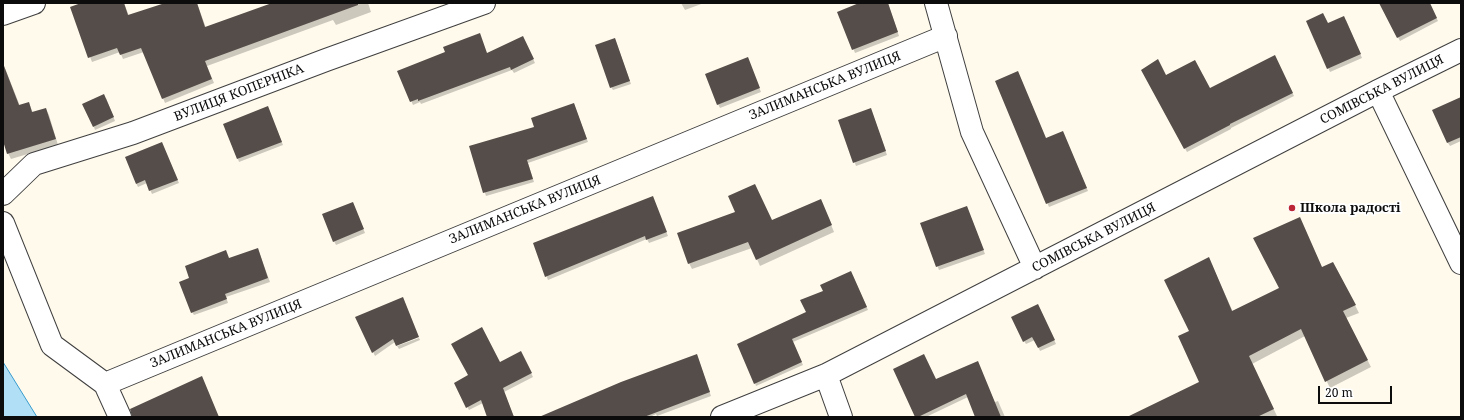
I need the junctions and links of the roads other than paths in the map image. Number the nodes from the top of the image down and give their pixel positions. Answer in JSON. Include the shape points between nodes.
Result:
{"nodes":[{"id":1,"x":34,"y":3,"type":"edge"},
{"id":2,"x":484,"y":3,"type":"edge"},
{"id":3,"x":936,"y":3,"type":"edge"},
{"id":4,"x":3,"y":14,"type":"edge"},
{"id":5,"x":946,"y":36,"type":"junction"},
{"id":6,"x":1461,"y":50,"type":"edge"},
{"id":7,"x":1378,"y":91,"type":"junction"},
{"id":8,"x":3,"y":194,"type":"edge"},
{"id":9,"x":3,"y":223,"type":"edge"},
{"id":10,"x":1461,"y":263,"type":"edge"},
{"id":11,"x":1035,"y":268,"type":"junction"},
{"id":12,"x":826,"y":375,"type":"junction"},
{"id":13,"x":104,"y":384,"type":"junction"},
{"id":14,"x":120,"y":417,"type":"edge"},
{"id":15,"x":722,"y":417,"type":"edge"},
{"id":16,"x":841,"y":417,"type":"edge"}],
"edges":[{"from":1,"to":4,"type":"street"},
{"from":2,"to":8,"type":"street","name":"ВУЛИЦЯ КОПЕРНІКА","via":[[134,133],[34,164]]},
{"from":3,"to":5,"type":"street"},
{"from":5,"to":11,"type":"street","via":[[972,132]]},
{"from":5,"to":13,"type":"street","name":"ЗАЛИМАНСЬКА ВУЛИЦЯ"},
{"from":6,"to":7,"type":"street","name":"СОМІВСЬКА ВУЛИЦЯ"},
{"from":7,"to":10,"type":"street"},
{"from":7,"to":11,"type":"street","name":"СОМІВСЬКА ВУЛИЦЯ"},
{"from":9,"to":13,"type":"street","via":[[52,346]]},
{"from":11,"to":12,"type":"street","name":"СОМІВСЬКА ВУЛИЦЯ"},
{"from":12,"to":15,"type":"street","name":"СОМІВСЬКА ВУЛИЦЯ"},
{"from":12,"to":16,"type":"street"},
{"from":13,"to":14,"type":"street"}]}
